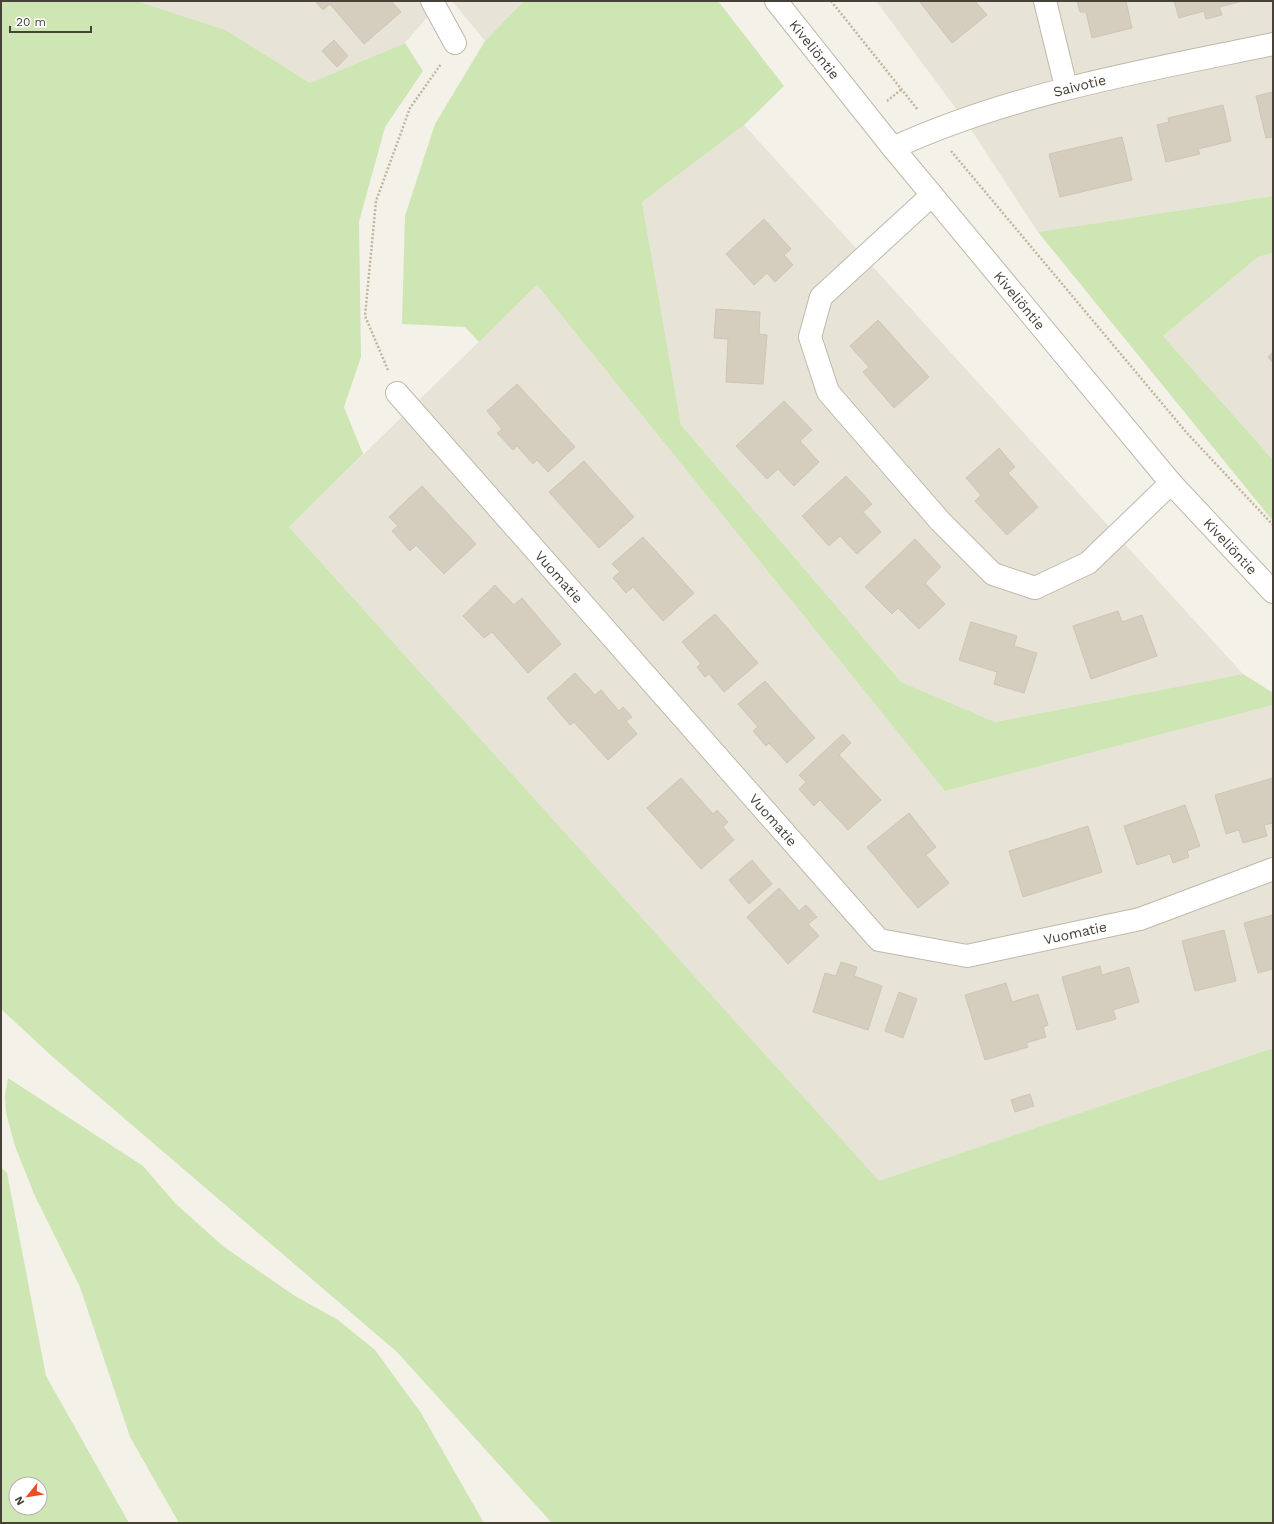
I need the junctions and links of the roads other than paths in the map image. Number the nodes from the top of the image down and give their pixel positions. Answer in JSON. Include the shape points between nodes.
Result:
{"nodes":[{"id":1,"x":432,"y":1,"type":"edge"},
{"id":2,"x":776,"y":1,"type":"edge"},
{"id":3,"x":1045,"y":1,"type":"edge"},
{"id":4,"x":455,"y":43,"type":"road end"},
{"id":5,"x":1273,"y":44,"type":"edge"},
{"id":6,"x":1066,"y":87,"type":"junction"},
{"id":7,"x":893,"y":148,"type":"junction"},
{"id":8,"x":932,"y":195,"type":"junction"},
{"id":9,"x":397,"y":393,"type":"road end"},
{"id":10,"x":1171,"y":483,"type":"junction"},
{"id":11,"x":1273,"y":592,"type":"edge"},
{"id":12,"x":1273,"y":869,"type":"edge"}],
"edges":[{"from":1,"to":4,"type":"street"},
{"from":2,"to":7,"type":"street","name":"Kiveliöntie"},
{"from":3,"to":6,"type":"street"},
{"from":5,"to":6,"type":"street","name":"Saivotie"},
{"from":6,"to":7,"type":"street","name":"Saivotie","via":[[933,130]]},
{"from":7,"to":8,"type":"street","name":"Kiveliöntie"},
{"from":8,"to":10,"type":"street","name":"Kiveliöntie"},
{"from":8,"to":10,"type":"street","via":[[821,297],[810,337],[828,392],[940,521],[993,574],[1036,588],[1088,563]]},
{"from":9,"to":12,"type":"street","name":"Vuomatie","via":[[879,940],[966,956],[1140,919]]},
{"from":10,"to":11,"type":"street","name":"Kiveliöntie"}]}
